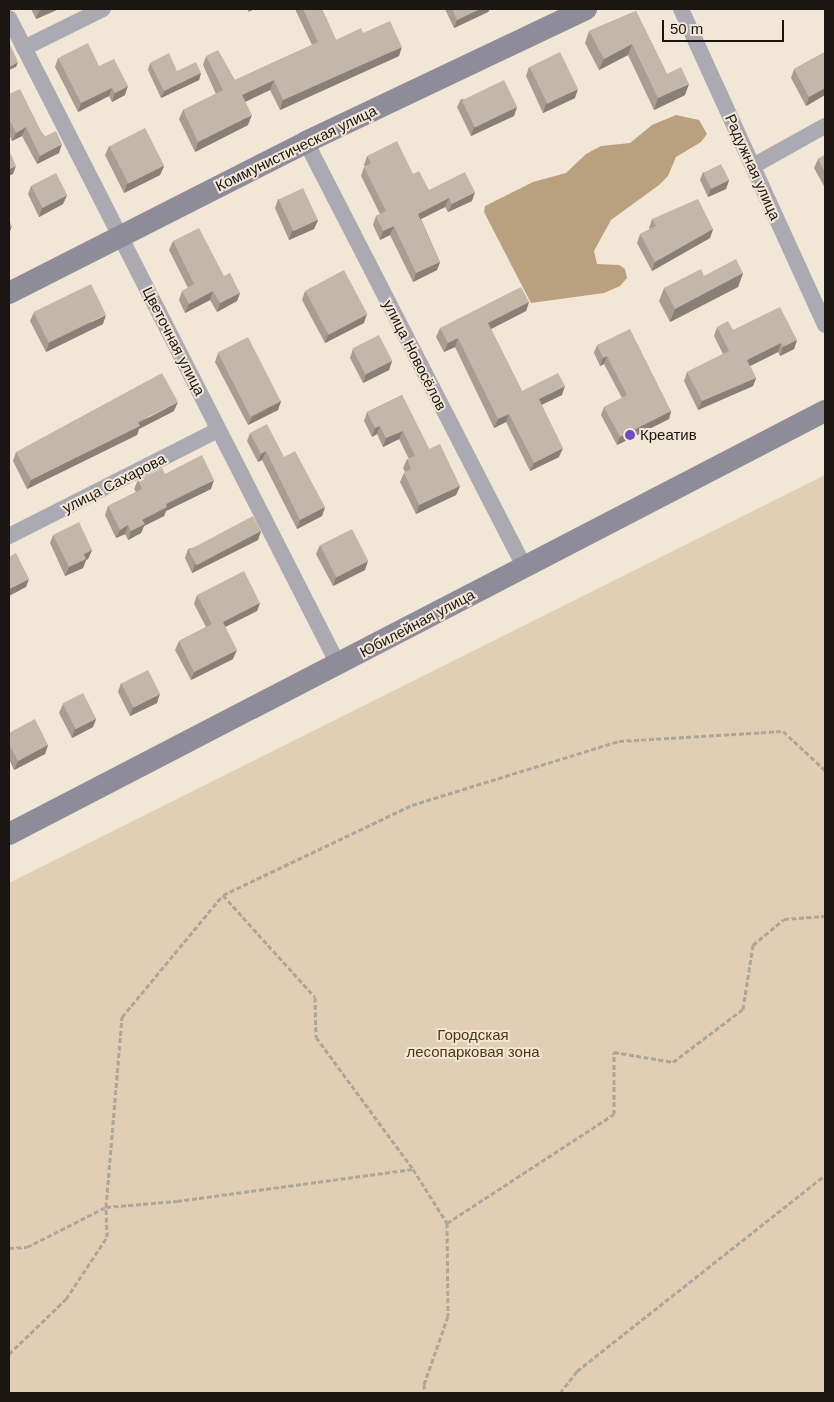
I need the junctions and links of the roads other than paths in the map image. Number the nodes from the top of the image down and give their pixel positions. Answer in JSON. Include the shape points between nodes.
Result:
{"nodes":[{"id":1,"x":103,"y":9,"type":"edge"},
{"id":2,"x":586,"y":9,"type":"edge"},
{"id":3,"x":680,"y":9,"type":"edge"},
{"id":4,"x":9,"y":20,"type":"edge"},
{"id":5,"x":24,"y":48,"type":"junction"},
{"id":6,"x":825,"y":126,"type":"edge"},
{"id":7,"x":306,"y":142,"type":"junction"},
{"id":8,"x":753,"y":166,"type":"junction"},
{"id":9,"x":120,"y":236,"type":"junction"},
{"id":10,"x":9,"y":293,"type":"edge"},
{"id":11,"x":825,"y":325,"type":"edge"},
{"id":12,"x":825,"y":411,"type":"edge"},
{"id":13,"x":218,"y":430,"type":"junction"},
{"id":14,"x":9,"y":536,"type":"edge"},
{"id":15,"x":524,"y":567,"type":"junction"},
{"id":16,"x":338,"y":664,"type":"junction"},
{"id":17,"x":9,"y":834,"type":"edge"}],
"edges":[{"from":1,"to":5,"type":"street"},
{"from":2,"to":7,"type":"street","name":"Коммунистическая улица"},
{"from":3,"to":8,"type":"street","name":"Радужная улица"},
{"from":4,"to":5,"type":"street","name":"Цветочная улица"},
{"from":5,"to":9,"type":"street","name":"Цветочная улица"},
{"from":6,"to":8,"type":"street"},
{"from":7,"to":9,"type":"street","name":"Коммунистическая улица"},
{"from":7,"to":15,"type":"street","name":"улица Новосёлов"},
{"from":8,"to":11,"type":"street","name":"Радужная улица"},
{"from":9,"to":10,"type":"street","name":"Коммунистическая улица"},
{"from":9,"to":13,"type":"street","name":"Цветочная улица"},
{"from":12,"to":15,"type":"street","name":"Юбилейная улица"},
{"from":13,"to":14,"type":"street","name":"улица Сахарова"},
{"from":13,"to":16,"type":"street","name":"Цветочная улица"},
{"from":15,"to":16,"type":"street","name":"Юбилейная улица"},
{"from":16,"to":17,"type":"street","name":"Юбилейная улица"}]}
